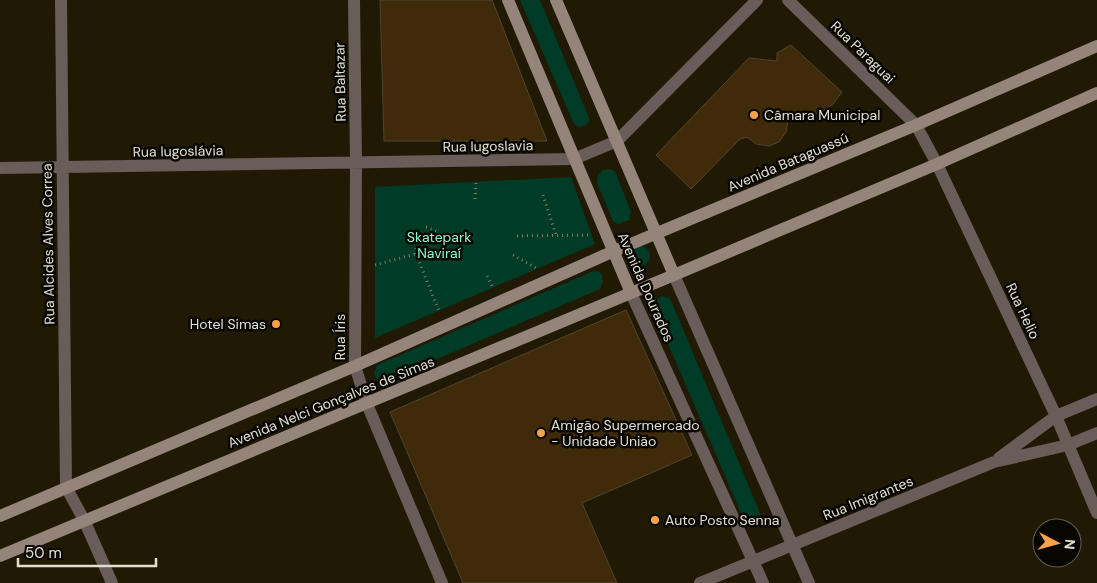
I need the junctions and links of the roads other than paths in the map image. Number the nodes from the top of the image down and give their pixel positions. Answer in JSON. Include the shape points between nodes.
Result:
{"nodes":[{"id":1,"x":61,"y":0,"type":"edge"},
{"id":2,"x":354,"y":0,"type":"edge"},
{"id":3,"x":508,"y":0,"type":"edge"},
{"id":4,"x":556,"y":0,"type":"edge"},
{"id":5,"x":757,"y":0,"type":"edge"},
{"id":6,"x":788,"y":0,"type":"edge"},
{"id":7,"x":1097,"y":46,"type":"edge"},
{"id":8,"x":1097,"y":93,"type":"edge"},
{"id":9,"x":916,"y":125,"type":"junction"},
{"id":10,"x":616,"y":141,"type":"junction"},
{"id":11,"x":574,"y":159,"type":"junction"},
{"id":12,"x":356,"y":163,"type":"junction"},
{"id":13,"x":937,"y":164,"type":"junction"},
{"id":14,"x":62,"y":167,"type":"junction"},
{"id":15,"x":0,"y":168,"type":"edge"},
{"id":16,"x":655,"y":233,"type":"junction"},
{"id":17,"x":614,"y":251,"type":"junction"},
{"id":18,"x":674,"y":275,"type":"junction"},
{"id":19,"x":631,"y":293,"type":"junction"},
{"id":20,"x":354,"y":366,"type":"junction"},
{"id":21,"x":1097,"y":399,"type":"edge"},
{"id":22,"x":367,"y":404,"type":"junction"},
{"id":23,"x":1056,"y":416,"type":"junction"},
{"id":24,"x":1097,"y":433,"type":"edge"},
{"id":25,"x":1068,"y":445,"type":"junction"},
{"id":26,"x":994,"y":462,"type":"junction"},
{"id":27,"x":66,"y":487,"type":"junction"},
{"id":28,"x":1097,"y":513,"type":"edge"},
{"id":29,"x":0,"y":516,"type":"edge"},
{"id":30,"x":84,"y":520,"type":"junction"},
{"id":31,"x":793,"y":545,"type":"junction"},
{"id":32,"x":0,"y":556,"type":"edge"},
{"id":33,"x":754,"y":561,"type":"junction"},
{"id":34,"x":112,"y":583,"type":"edge"},
{"id":35,"x":442,"y":583,"type":"edge"},
{"id":36,"x":700,"y":583,"type":"edge"},
{"id":37,"x":763,"y":583,"type":"edge"},
{"id":38,"x":809,"y":583,"type":"edge"}],
"edges":[{"from":1,"to":14,"type":"street","name":"Rua Alcides Alves Correa"},
{"from":2,"to":12,"type":"street","name":"Rua Baltazar"},
{"from":3,"to":11,"type":"main road","name":"Avenida Dourados"},
{"from":4,"to":10,"type":"main road"},
{"from":5,"to":10,"type":"street"},
{"from":6,"to":9,"type":"street","name":"Rua Paraguai"},
{"from":7,"to":9,"type":"main road","name":"Avenida Bataguassú"},
{"from":8,"to":13,"type":"main road"},
{"from":9,"to":13,"type":"street","name":"Rua Helio"},
{"from":9,"to":16,"type":"main road","name":"Avenida Bataguassú"},
{"from":10,"to":11,"type":"street","name":"Rua Iugoslavia"},
{"from":10,"to":16,"type":"main road"},
{"from":11,"to":12,"type":"street","name":"Rua Iugoslavia"},
{"from":11,"to":17,"type":"main road","name":"Avenida Dourados"},
{"from":12,"to":14,"type":"street","name":"Rua Iugoslávia"},
{"from":12,"to":20,"type":"street","name":"Rua Íris"},
{"from":13,"to":18,"type":"main road"},
{"from":13,"to":23,"type":"street","name":"Rua Helio"},
{"from":14,"to":15,"type":"street","name":"Rua Iugoslávia"},
{"from":14,"to":27,"type":"street","name":"Rua Alcides Alves Correa"},
{"from":16,"to":17,"type":"main road","name":"Avenida Nelci Gonçalves de Simas"},
{"from":16,"to":18,"type":"main road"},
{"from":17,"to":19,"type":"main road","name":"Avenida Dourados"},
{"from":17,"to":20,"type":"main road","name":"Avenida Nelci Gonçalves de Simas"},
{"from":18,"to":19,"type":"main road","name":"Avenida Nelci Gonçalves de Simas"},
{"from":18,"to":31,"type":"street"},
{"from":19,"to":22,"type":"main road","name":"Avenida Nelci Gonçalves de Simas"},
{"from":19,"to":33,"type":"street","name":"Avenida Dourados"},
{"from":20,"to":22,"type":"street","name":"Rua Íris"},
{"from":20,"to":27,"type":"main road","name":"Avenida Nelci Gonçalves de Simas"},
{"from":21,"to":23,"type":"street","name":"Rua Imigrantes"},
{"from":22,"to":30,"type":"main road","name":"Avenida Nelci Gonçalves de Simas"},
{"from":22,"to":35,"type":"street","name":"Rua Íris"},
{"from":23,"to":25,"type":"street","name":"Rua Helio"},
{"from":23,"to":26,"type":"street","name":"Rua Imigrantes"},
{"from":24,"to":25,"type":"street","name":"Rua Imigrantes"},
{"from":25,"to":26,"type":"street","name":"Rua Imigrantes"},
{"from":25,"to":28,"type":"street","name":"Rua Helio"},
{"from":26,"to":31,"type":"street","name":"Rua Imigrantes"},
{"from":27,"to":29,"type":"main road","name":"Avenida Nelci Gonçalves de Simas"},
{"from":27,"to":30,"type":"street"},
{"from":30,"to":32,"type":"main road","name":"Avenida Nelci Gonçalves de Simas"},
{"from":30,"to":34,"type":"street"},
{"from":31,"to":33,"type":"street","name":"Rua Imigrantes"},
{"from":31,"to":38,"type":"street"},
{"from":33,"to":36,"type":"street","name":"Rua Imigrantes"},
{"from":33,"to":37,"type":"street","name":"Avenida Dourados"}]}
